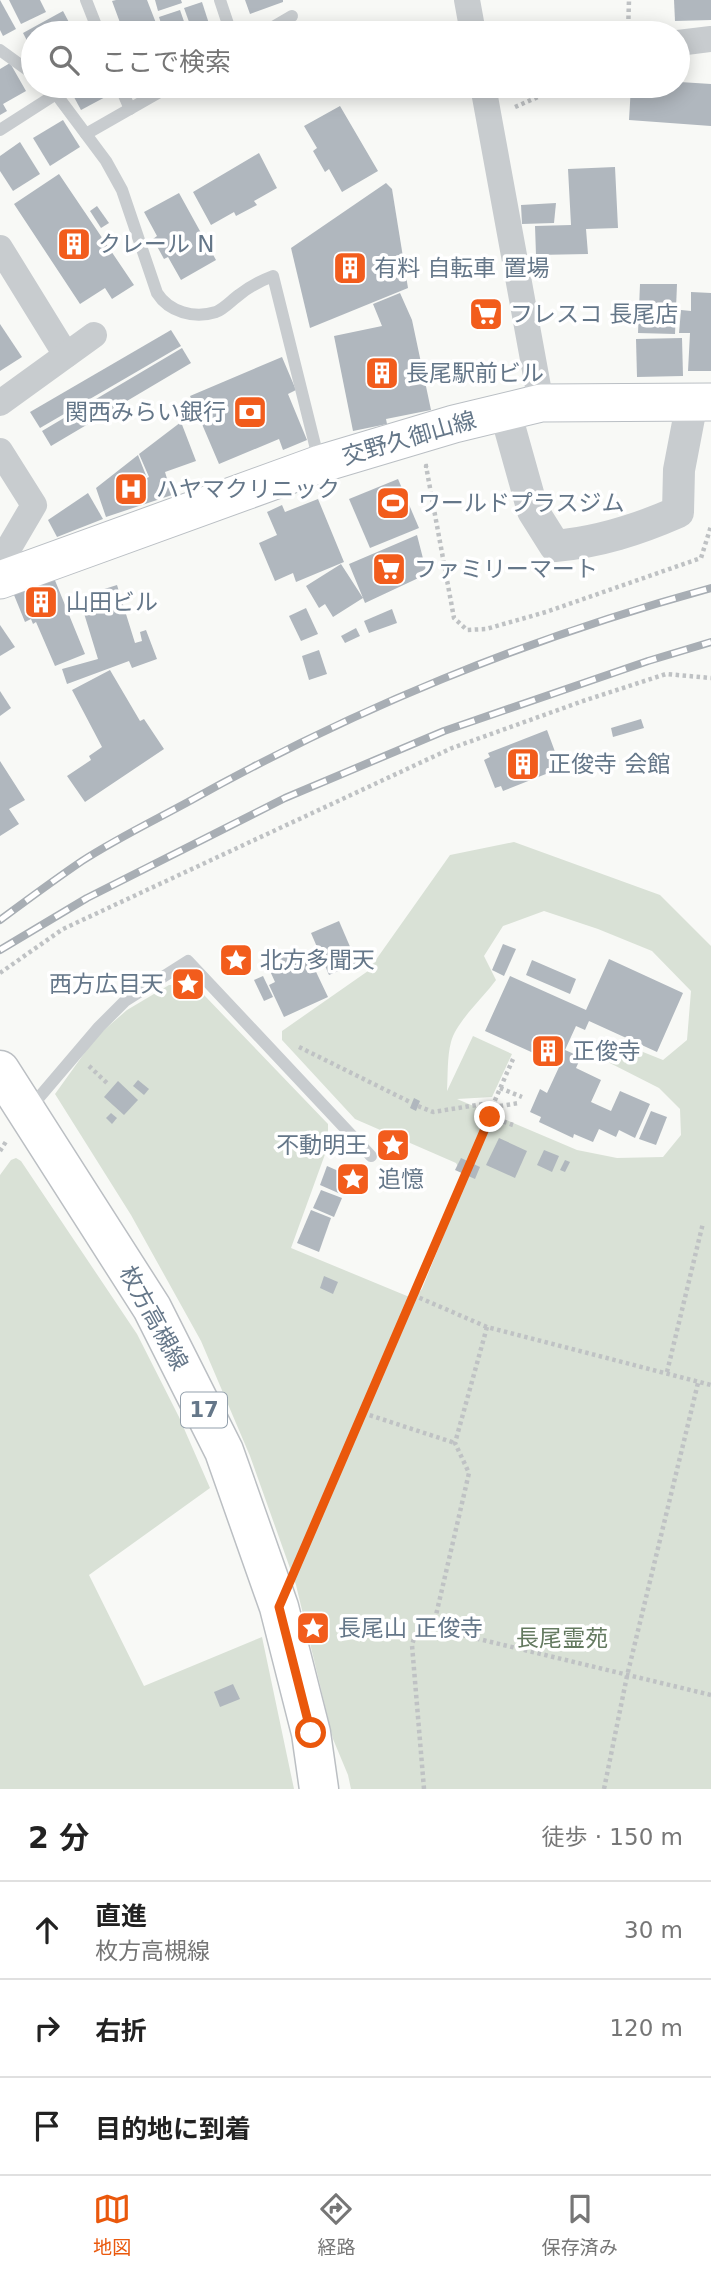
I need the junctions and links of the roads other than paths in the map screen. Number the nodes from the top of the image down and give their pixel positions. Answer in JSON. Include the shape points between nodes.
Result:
{"nodes":[{"id":1,"x":86,"y":0,"type":"edge"},
{"id":2,"x":220,"y":0,"type":"edge"},
{"id":3,"x":467,"y":0,"type":"edge"},
{"id":4,"x":292,"y":16,"type":"dead end"},
{"id":5,"x":94,"y":21,"type":"edge"},
{"id":6,"x":227,"y":21,"type":"edge"},
{"id":7,"x":283,"y":21,"type":"edge"},
{"id":8,"x":471,"y":21,"type":"edge"},
{"id":9,"x":711,"y":39,"type":"edge"},
{"id":10,"x":690,"y":42,"type":"edge"},
{"id":11,"x":0,"y":50,"type":"edge"},
{"id":12,"x":21,"y":65,"type":"edge"},
{"id":13,"x":41,"y":98,"type":"edge"},
{"id":14,"x":57,"y":98,"type":"edge"},
{"id":15,"x":125,"y":98,"type":"edge"},
{"id":16,"x":149,"y":98,"type":"edge"},
{"id":17,"x":485,"y":98,"type":"edge"},
{"id":18,"x":130,"y":109,"type":"junction"},
{"id":19,"x":0,"y":130,"type":"edge"},
{"id":20,"x":86,"y":134,"type":"junction"},
{"id":21,"x":0,"y":247,"type":"edge"},
{"id":22,"x":94,"y":335,"type":"dead end"},
{"id":23,"x":66,"y":355,"type":"junction"},
{"id":24,"x":702,"y":402,"type":"edge"},
{"id":25,"x":0,"y":403,"type":"edge"},
{"id":26,"x":541,"y":403,"type":"junction"},
{"id":27,"x":505,"y":411,"type":"junction"},
{"id":28,"x":0,"y":451,"type":"edge"},
{"id":29,"x":320,"y":464,"type":"junction"},
{"id":30,"x":0,"y":563,"type":"edge"},
{"id":31,"x":0,"y":580,"type":"edge"},
{"id":32,"x":9,"y":1088,"type":"edge"},
{"id":33,"x":370,"y":1156,"type":"dead end"},
{"id":34,"x":319,"y":1789,"type":"edge"}],
"edges":[{"from":1,"to":5,"type":"lane"},
{"from":2,"to":6,"type":"lane"},
{"from":3,"to":8,"type":"street"},
{"from":4,"to":7,"type":"lane"},
{"from":9,"to":10,"type":"street"},
{"from":11,"to":12,"type":"lane"},
{"from":13,"to":19,"type":"lane"},
{"from":14,"to":20,"type":"lane"},
{"from":15,"to":18,"type":"lane"},
{"from":16,"to":18,"type":"lane"},
{"from":17,"to":26,"type":"street"},
{"from":18,"to":20,"type":"lane"},
{"from":20,"to":29,"type":"lane","via":[[122,190],[163,303],[178,312],[218,312],[257,281],[273,276]]},
{"from":21,"to":23,"type":"street"},
{"from":22,"to":23,"type":"street"},
{"from":23,"to":25,"type":"street"},
{"from":24,"to":26,"type":"main road","name":"交野久御山線"},
{"from":24,"to":27,"type":"street","via":[[679,470],[678,512],[591,543],[555,546],[533,511]]},
{"from":26,"to":27,"type":"main road","name":"交野久御山線"},
{"from":27,"to":29,"type":"main road","name":"交野久御山線"},
{"from":28,"to":30,"type":"street","via":[[34,505]]},
{"from":29,"to":31,"type":"main road","name":"交野久御山線"},
{"from":32,"to":33,"type":"lane","via":[[99,1027],[125,1001],[188,961]]},
{"from":32,"to":34,"type":"main road","name":"枚方高槻線","number":"17","via":[[152,1308],[224,1451],[279,1607],[311,1733]]}]}
